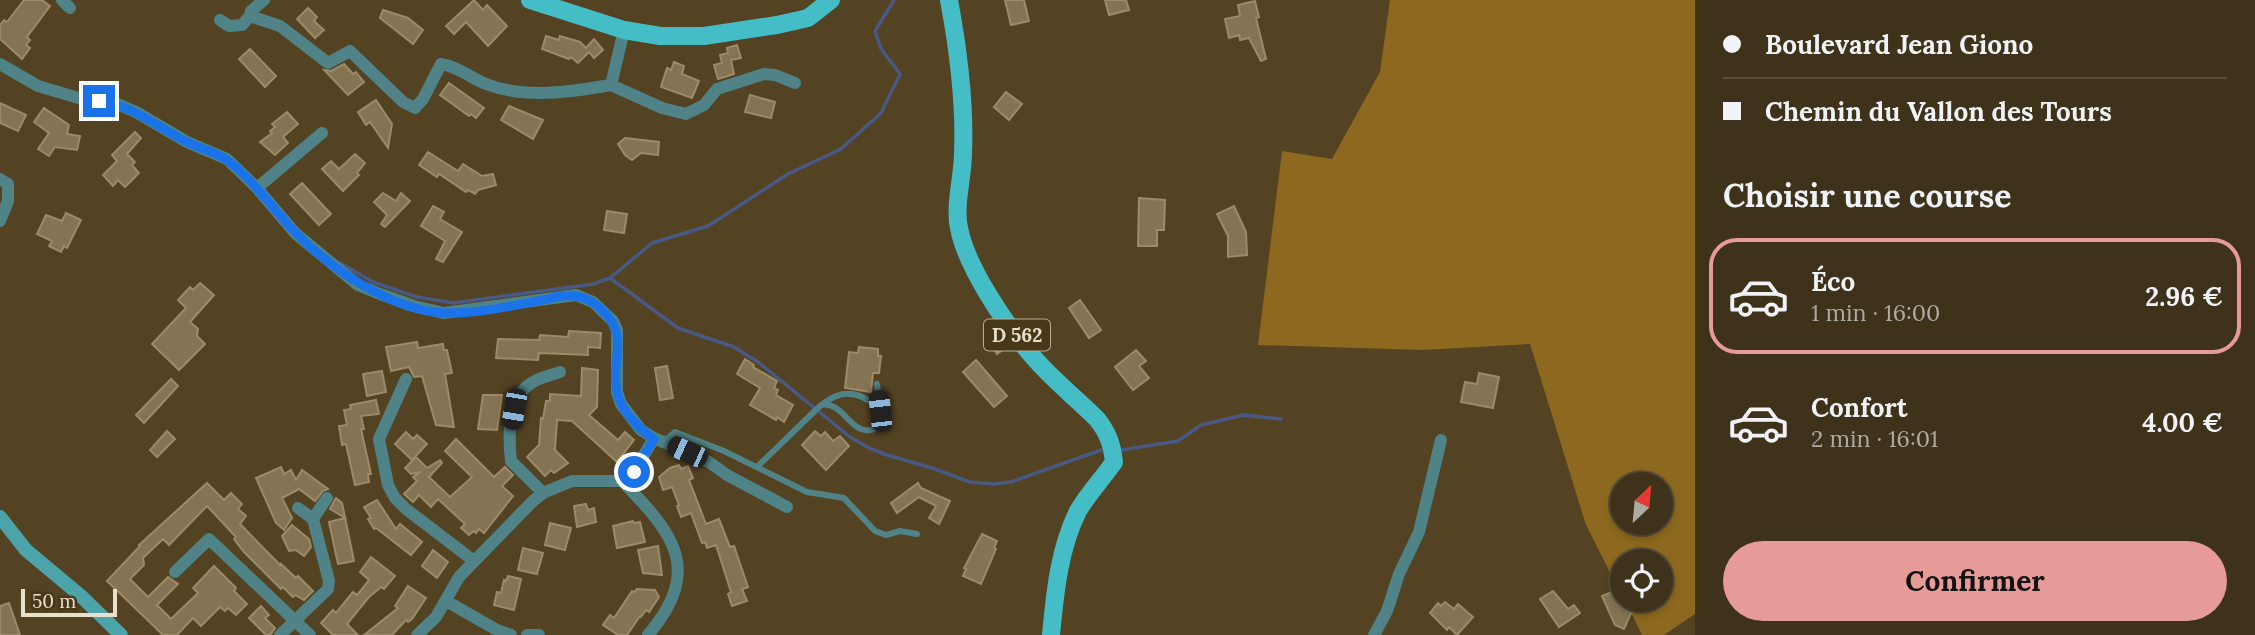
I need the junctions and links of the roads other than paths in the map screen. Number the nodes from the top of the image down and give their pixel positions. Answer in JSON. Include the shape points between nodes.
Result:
{"nodes":[{"id":1,"x":264,"y":0,"type":"edge"},
{"id":2,"x":530,"y":0,"type":"edge"},
{"id":3,"x":831,"y":0,"type":"edge"},
{"id":4,"x":949,"y":0,"type":"edge"},
{"id":5,"x":250,"y":16,"type":"junction"},
{"id":6,"x":220,"y":20,"type":"dead end"},
{"id":7,"x":624,"y":30,"type":"junction"},
{"id":8,"x":0,"y":64,"type":"edge"},
{"id":9,"x":795,"y":83,"type":"dead end"},
{"id":10,"x":611,"y":85,"type":"junction"},
{"id":11,"x":323,"y":133,"type":"dead end"},
{"id":12,"x":0,"y":179,"type":"edge"},
{"id":13,"x":257,"y":188,"type":"junction"},
{"id":14,"x":0,"y":221,"type":"edge"},
{"id":15,"x":560,"y":372,"type":"dead end"},
{"id":16,"x":406,"y":379,"type":"dead end"},
{"id":17,"x":877,"y":384,"type":"dead end"},
{"id":18,"x":821,"y":405,"type":"junction"},
{"id":19,"x":880,"y":411,"type":"junction"},
{"id":20,"x":658,"y":440,"type":"junction"},
{"id":21,"x":1441,"y":440,"type":"dead end"},
{"id":22,"x":757,"y":467,"type":"junction"},
{"id":23,"x":622,"y":481,"type":"junction"},
{"id":24,"x":543,"y":493,"type":"junction"},
{"id":25,"x":327,"y":498,"type":"dead end"},
{"id":26,"x":787,"y":507,"type":"dead end"},
{"id":27,"x":298,"y":508,"type":"dead end"},
{"id":28,"x":0,"y":517,"type":"edge"},
{"id":29,"x":313,"y":519,"type":"junction"},
{"id":30,"x":0,"y":532,"type":"edge"},
{"id":31,"x":917,"y":534,"type":"dead end"},
{"id":32,"x":26,"y":550,"type":"junction"},
{"id":33,"x":474,"y":561,"type":"junction"},
{"id":34,"x":174,"y":572,"type":"dead end"},
{"id":35,"x":446,"y":601,"type":"junction"},
{"id":36,"x":295,"y":621,"type":"junction"},
{"id":37,"x":121,"y":635,"type":"edge"},
{"id":38,"x":280,"y":635,"type":"edge"},
{"id":39,"x":310,"y":635,"type":"edge"},
{"id":40,"x":417,"y":635,"type":"edge"},
{"id":41,"x":511,"y":635,"type":"edge"},
{"id":42,"x":527,"y":635,"type":"edge"},
{"id":43,"x":539,"y":635,"type":"edge"},
{"id":44,"x":648,"y":635,"type":"edge"},
{"id":45,"x":1051,"y":635,"type":"edge"},
{"id":46,"x":1375,"y":635,"type":"edge"}],
"edges":[{"from":1,"to":5,"type":"street"},
{"from":2,"to":7,"type":"main road"},
{"from":3,"to":7,"type":"main road","via":[[808,18],[704,36]]},
{"from":4,"to":45,"type":"main road","number":"D 562","via":[[961,113],[958,225],[964,246],[1029,353],[1097,419],[1112,445],[1114,462],[1080,509],[1066,538]]},
{"from":5,"to":6,"type":"street","via":[[242,25],[229,26]]},
{"from":5,"to":10,"type":"street","via":[[280,26],[328,63],[351,51],[403,102],[415,108],[441,64],[487,85],[522,91],[567,93]]},
{"from":7,"to":10,"type":"street"},
{"from":8,"to":13,"type":"street","via":[[38,86],[136,112],[227,159]]},
{"from":9,"to":10,"type":"street","via":[[764,74],[717,89],[704,104],[686,114]]},
{"from":11,"to":13,"type":"street"},
{"from":12,"to":14,"type":"street","via":[[8,184],[8,201]]},
{"from":13,"to":20,"type":"street","via":[[295,233],[358,285],[414,306],[444,313],[562,296],[585,297],[613,321],[619,340],[616,378],[621,404],[641,430]]},
{"from":15,"to":24,"type":"street","via":[[533,382],[518,395],[510,428],[510,460]]},
{"from":16,"to":33,"type":"street","via":[[379,439],[388,485],[406,509]]},
{"from":17,"to":19,"type":"lane"},
{"from":18,"to":19,"type":"lane","via":[[848,392]]},
{"from":18,"to":19,"type":"lane","via":[[831,404],[864,431],[876,428]]},
{"from":18,"to":22,"type":"lane"},
{"from":20,"to":22,"type":"lane","via":[[683,433]]},
{"from":20,"to":23,"type":"street"},
{"from":20,"to":26,"type":"street","via":[[709,462]]},
{"from":21,"to":46,"type":"street","via":[[1419,532]]},
{"from":22,"to":31,"type":"lane","via":[[807,492],[844,499],[875,531]]},
{"from":23,"to":24,"type":"street","via":[[572,481]]},
{"from":23,"to":44,"type":"street","via":[[660,521],[674,549],[677,581],[662,618]]},
{"from":24,"to":33,"type":"street"},
{"from":25,"to":29,"type":"street"},
{"from":27,"to":29,"type":"street"},
{"from":28,"to":32,"type":"street"},
{"from":29,"to":36,"type":"street","via":[[328,589]]},
{"from":30,"to":32,"type":"street"},
{"from":32,"to":37,"type":"street"},
{"from":33,"to":35,"type":"street"},
{"from":34,"to":36,"type":"street","via":[[209,539]]},
{"from":35,"to":40,"type":"street"},
{"from":35,"to":41,"type":"street"},
{"from":36,"to":38,"type":"street"},
{"from":36,"to":39,"type":"street"},
{"from":42,"to":43,"type":"street"}]}
